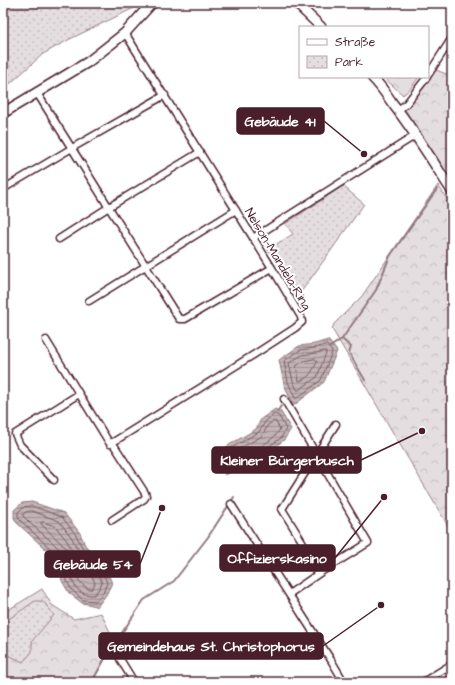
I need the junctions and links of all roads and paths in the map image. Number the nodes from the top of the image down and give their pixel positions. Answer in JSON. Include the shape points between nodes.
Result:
{"nodes":[{"id":1,"x":152,"y":3,"type":"edge"},
{"id":2,"x":296,"y":3,"type":"edge"},
{"id":3,"x":320,"y":26,"type":"edge"},
{"id":4,"x":126,"y":33,"type":"junction"},
{"id":5,"x":452,"y":38,"type":"edge"},
{"id":6,"x":429,"y":73,"type":"edge"},
{"id":7,"x":373,"y":78,"type":"edge"},
{"id":8,"x":426,"y":78,"type":"edge"},
{"id":9,"x":37,"y":93,"type":"junction"},
{"id":10,"x":165,"y":95,"type":"junction"},
{"id":11,"x":398,"y":110,"type":"junction"},
{"id":12,"x":3,"y":113,"type":"edge"},
{"id":13,"x":416,"y":135,"type":"junction"},
{"id":14,"x":72,"y":148,"type":"junction"},
{"id":15,"x":200,"y":152,"type":"junction"},
{"id":16,"x":3,"y":189,"type":"edge"},
{"id":17,"x":452,"y":192,"type":"edge"},
{"id":18,"x":109,"y":207,"type":"junction"},
{"id":19,"x":236,"y":210,"type":"junction"},
{"id":20,"x":253,"y":238,"type":"junction"},
{"id":21,"x":59,"y":239,"type":"dead end"},
{"id":22,"x":146,"y":266,"type":"junction"},
{"id":23,"x":272,"y":268,"type":"junction"},
{"id":24,"x":89,"y":301,"type":"dead end"},
{"id":25,"x":46,"y":340,"type":"dead end"},
{"id":26,"x":79,"y":394,"type":"junction"},
{"id":27,"x":284,"y":399,"type":"dead end"},
{"id":28,"x":336,"y":424,"type":"dead end"},
{"id":29,"x":111,"y":443,"type":"junction"},
{"id":30,"x":317,"y":454,"type":"junction"},
{"id":31,"x":54,"y":480,"type":"dead end"},
{"id":32,"x":231,"y":504,"type":"dead end"},
{"id":33,"x":112,"y":520,"type":"dead end"},
{"id":34,"x":321,"y":572,"type":"junction"},
{"id":35,"x":289,"y":594,"type":"junction"},
{"id":36,"x":120,"y":659,"type":"dead end"},
{"id":37,"x":452,"y":664,"type":"edge"},
{"id":38,"x":446,"y":668,"type":"junction"},
{"id":39,"x":452,"y":677,"type":"edge"},
{"id":40,"x":134,"y":682,"type":"edge"},
{"id":41,"x":344,"y":682,"type":"edge"},
{"id":42,"x":423,"y":682,"type":"edge"}],
"edges":[{"from":1,"to":4,"type":"street"},
{"from":2,"to":3,"type":"street"},
{"from":4,"to":9,"type":"street","via":[[88,62]]},
{"from":4,"to":10,"type":"street","name":"Nelson-Mandela-Ring"},
{"from":5,"to":6,"type":"street"},
{"from":7,"to":11,"type":"street"},
{"from":8,"to":11,"type":"street","via":[[406,104]]},
{"from":9,"to":12,"type":"street"},
{"from":9,"to":14,"type":"street"},
{"from":10,"to":14,"type":"street"},
{"from":10,"to":15,"type":"street","name":"Nelson-Mandela-Ring"},
{"from":11,"to":13,"type":"street"},
{"from":13,"to":17,"type":"street"},
{"from":13,"to":20,"type":"street"},
{"from":14,"to":16,"type":"street"},
{"from":14,"to":18,"type":"street"},
{"from":15,"to":18,"type":"street"},
{"from":15,"to":19,"type":"street","name":"Nelson-Mandela-Ring"},
{"from":18,"to":21,"type":"street"},
{"from":18,"to":22,"type":"street"},
{"from":19,"to":20,"type":"street","name":"Nelson-Mandela-Ring"},
{"from":19,"to":22,"type":"street"},
{"from":20,"to":23,"type":"street","name":"Nelson-Mandela-Ring"},
{"from":22,"to":23,"type":"street","via":[[179,318],[185,319]]},
{"from":22,"to":24,"type":"street"},
{"from":23,"to":29,"type":"street","name":"Nelson-Mandela-Ring","via":[[302,322]]},
{"from":25,"to":26,"type":"street"},
{"from":26,"to":29,"type":"street"},
{"from":26,"to":31,"type":"street","via":[[15,434],[20,445]]},
{"from":27,"to":30,"type":"street"},
{"from":28,"to":30,"type":"street"},
{"from":29,"to":33,"type":"street","via":[[146,496]]},
{"from":30,"to":34,"type":"street","via":[[282,509]]},
{"from":30,"to":34,"type":"street","via":[[368,543]]},
{"from":32,"to":35,"type":"street"},
{"from":34,"to":35,"type":"street"},
{"from":35,"to":41,"type":"street"},
{"from":36,"to":40,"type":"street"},
{"from":37,"to":38,"type":"street"},
{"from":38,"to":39,"type":"street"},
{"from":38,"to":42,"type":"street"}]}
